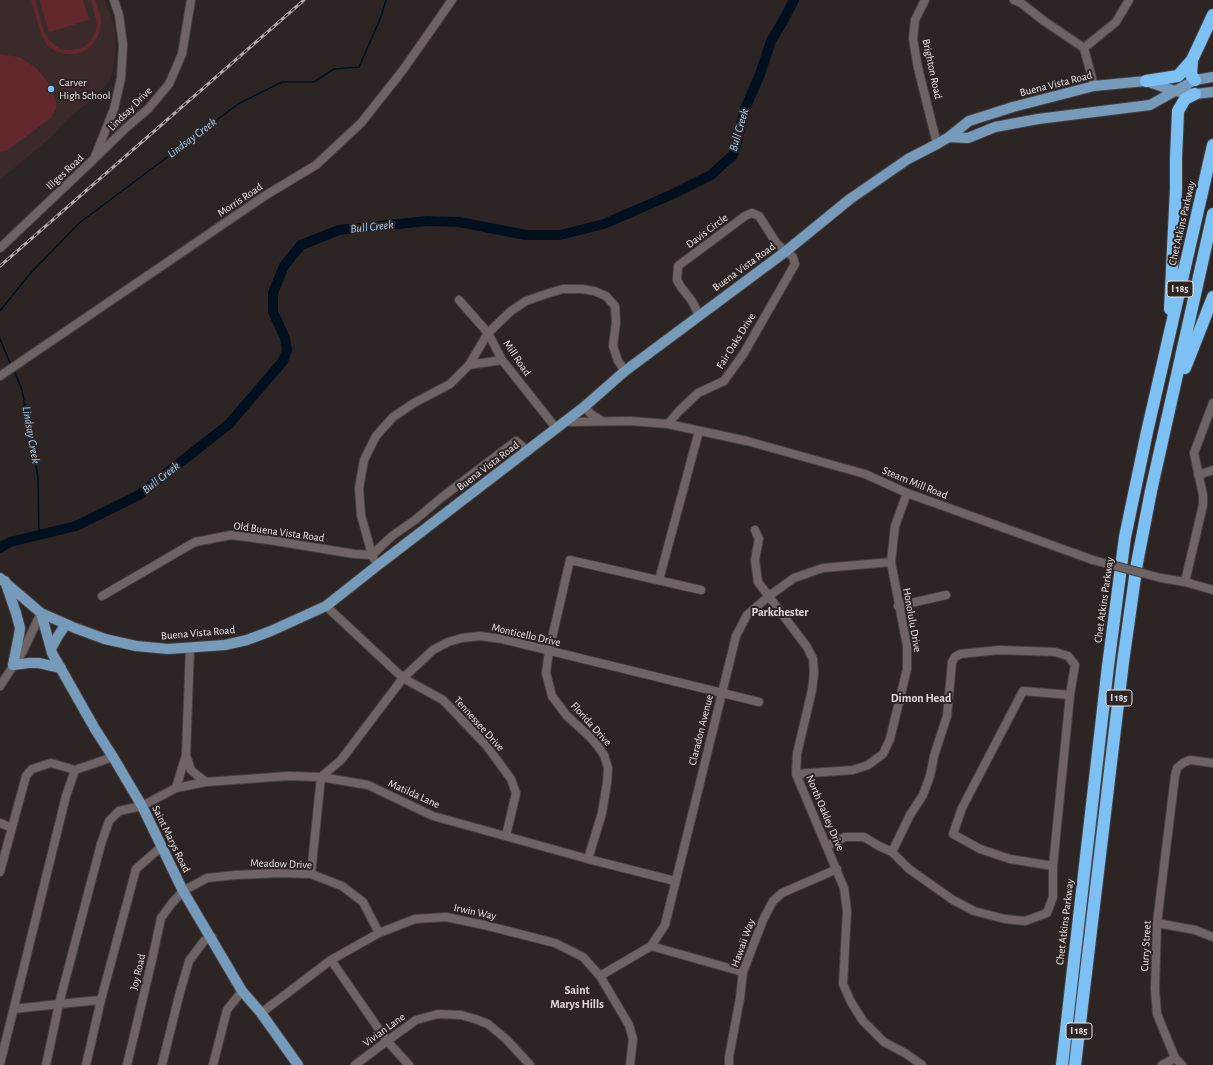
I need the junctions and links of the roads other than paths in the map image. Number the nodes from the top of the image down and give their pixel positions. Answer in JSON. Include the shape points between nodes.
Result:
{"nodes":[{"id":1,"x":114,"y":0,"type":"edge"},
{"id":2,"x":191,"y":0,"type":"edge"},
{"id":3,"x":452,"y":0,"type":"edge"},
{"id":4,"x":925,"y":0,"type":"edge"},
{"id":5,"x":1129,"y":0,"type":"edge"},
{"id":6,"x":1020,"y":1,"type":"edge"},
{"id":7,"x":1213,"y":15,"type":"edge"},
{"id":8,"x":1084,"y":48,"type":"junction"},
{"id":9,"x":1192,"y":60,"type":"junction"},
{"id":10,"x":1213,"y":77,"type":"edge"},
{"id":11,"x":1195,"y":80,"type":"junction"},
{"id":12,"x":1146,"y":81,"type":"junction"},
{"id":13,"x":1094,"y":86,"type":"junction"},
{"id":14,"x":1175,"y":91,"type":"junction"},
{"id":15,"x":1213,"y":92,"type":"edge"},
{"id":16,"x":1195,"y":94,"type":"junction"},
{"id":17,"x":949,"y":137,"type":"junction"},
{"id":18,"x":937,"y":144,"type":"junction"},
{"id":19,"x":1213,"y":145,"type":"edge"},
{"id":20,"x":94,"y":159,"type":"junction"},
{"id":21,"x":1213,"y":214,"type":"edge"},
{"id":22,"x":0,"y":248,"type":"edge"},
{"id":23,"x":785,"y":252,"type":"junction"},
{"id":24,"x":1213,"y":297,"type":"edge"},
{"id":25,"x":460,"y":300,"type":"dead end"},
{"id":26,"x":700,"y":315,"type":"junction"},
{"id":27,"x":488,"y":333,"type":"junction"},
{"id":28,"x":502,"y":360,"type":"junction"},
{"id":29,"x":469,"y":366,"type":"junction"},
{"id":30,"x":625,"y":371,"type":"junction"},
{"id":31,"x":3,"y":374,"type":"edge"},
{"id":32,"x":1172,"y":402,"type":"junction"},
{"id":33,"x":1213,"y":403,"type":"edge"},
{"id":34,"x":584,"y":407,"type":"junction"},
{"id":35,"x":1153,"y":410,"type":"junction"},
{"id":36,"x":602,"y":422,"type":"junction"},
{"id":37,"x":668,"y":424,"type":"junction"},
{"id":38,"x":560,"y":425,"type":"junction"},
{"id":39,"x":699,"y":431,"type":"junction"},
{"id":40,"x":528,"y":451,"type":"junction"},
{"id":41,"x":1213,"y":470,"type":"edge"},
{"id":42,"x":1198,"y":474,"type":"junction"},
{"id":43,"x":907,"y":493,"type":"junction"},
{"id":44,"x":755,"y":530,"type":"dead end"},
{"id":45,"x":372,"y":555,"type":"junction"},
{"id":46,"x":891,"y":562,"type":"junction"},
{"id":47,"x":378,"y":565,"type":"junction"},
{"id":48,"x":2,"y":580,"type":"edge"},
{"id":49,"x":658,"y":580,"type":"junction"},
{"id":50,"x":1185,"y":582,"type":"junction"},
{"id":51,"x":701,"y":590,"type":"dead end"},
{"id":52,"x":1213,"y":590,"type":"edge"},
{"id":53,"x":946,"y":595,"type":"dead end"},
{"id":54,"x":102,"y":596,"type":"dead end"},
{"id":55,"x":769,"y":596,"type":"junction"},
{"id":56,"x":326,"y":606,"type":"junction"},
{"id":57,"x":898,"y":606,"type":"junction"},
{"id":58,"x":42,"y":613,"type":"junction"},
{"id":59,"x":66,"y":624,"type":"junction"},
{"id":60,"x":190,"y":648,"type":"junction"},
{"id":61,"x":51,"y":649,"type":"junction"},
{"id":62,"x":549,"y":651,"type":"junction"},
{"id":63,"x":13,"y":665,"type":"junction"},
{"id":64,"x":61,"y":668,"type":"junction"},
{"id":65,"x":403,"y":678,"type":"junction"},
{"id":66,"x":0,"y":686,"type":"edge"},
{"id":67,"x":721,"y":693,"type":"junction"},
{"id":68,"x":1070,"y":695,"type":"junction"},
{"id":69,"x":759,"y":702,"type":"dead end"},
{"id":70,"x":186,"y":755,"type":"junction"},
{"id":71,"x":113,"y":757,"type":"junction"},
{"id":72,"x":1213,"y":763,"type":"edge"},
{"id":73,"x":74,"y":770,"type":"junction"},
{"id":74,"x":796,"y":774,"type":"junction"},
{"id":75,"x":321,"y":777,"type":"junction"},
{"id":76,"x":206,"y":782,"type":"junction"},
{"id":77,"x":176,"y":788,"type":"junction"},
{"id":78,"x":142,"y":806,"type":"junction"},
{"id":79,"x":0,"y":823,"type":"edge"},
{"id":80,"x":12,"y":828,"type":"junction"},
{"id":81,"x":506,"y":836,"type":"junction"},
{"id":82,"x":827,"y":846,"type":"junction"},
{"id":83,"x":162,"y":847,"type":"junction"},
{"id":84,"x":892,"y":852,"type":"junction"},
{"id":85,"x":588,"y":859,"type":"junction"},
{"id":86,"x":1053,"y":866,"type":"junction"},
{"id":87,"x":837,"y":869,"type":"junction"},
{"id":88,"x":0,"y":872,"type":"edge"},
{"id":89,"x":311,"y":874,"type":"junction"},
{"id":90,"x":675,"y":881,"type":"junction"},
{"id":91,"x":183,"y":891,"type":"junction"},
{"id":92,"x":1157,"y":923,"type":"junction"},
{"id":93,"x":379,"y":933,"type":"junction"},
{"id":94,"x":212,"y":937,"type":"junction"},
{"id":95,"x":1213,"y":937,"type":"edge"},
{"id":96,"x":651,"y":946,"type":"junction"},
{"id":97,"x":330,"y":960,"type":"junction"},
{"id":98,"x":743,"y":972,"type":"junction"},
{"id":99,"x":600,"y":976,"type":"junction"},
{"id":100,"x":242,"y":991,"type":"junction"},
{"id":101,"x":101,"y":1000,"type":"junction"},
{"id":102,"x":59,"y":1004,"type":"junction"},
{"id":103,"x":14,"y":1008,"type":"junction"},
{"id":104,"x":260,"y":1013,"type":"junction"},
{"id":105,"x":387,"y":1041,"type":"junction"},
{"id":106,"x":1175,"y":1058,"type":"junction"},
{"id":107,"x":0,"y":1064,"type":"edge"},
{"id":108,"x":46,"y":1065,"type":"edge"},
{"id":109,"x":86,"y":1065,"type":"edge"},
{"id":110,"x":127,"y":1065,"type":"edge"},
{"id":111,"x":162,"y":1065,"type":"edge"},
{"id":112,"x":213,"y":1065,"type":"edge"},
{"id":113,"x":298,"y":1065,"type":"edge"},
{"id":114,"x":355,"y":1065,"type":"edge"},
{"id":115,"x":409,"y":1065,"type":"edge"},
{"id":116,"x":530,"y":1065,"type":"edge"},
{"id":117,"x":630,"y":1065,"type":"edge"},
{"id":118,"x":729,"y":1065,"type":"edge"},
{"id":119,"x":922,"y":1065,"type":"edge"},
{"id":120,"x":1062,"y":1065,"type":"edge"},
{"id":121,"x":1075,"y":1065,"type":"edge"},
{"id":122,"x":1162,"y":1065,"type":"edge"},
{"id":123,"x":1182,"y":1065,"type":"edge"}],
"edges":[{"from":1,"to":20,"type":"street","name":"Illges Road","via":[[123,45],[121,78],[114,110]]},
{"from":2,"to":20,"type":"street","name":"Lindsay Drive","via":[[182,54],[169,84],[148,109]]},
{"from":3,"to":31,"type":"street","name":"Morris Road","via":[[403,70],[361,123],[316,165],[266,195]]},
{"from":4,"to":18,"type":"street","name":"Brighton Road","via":[[915,20],[913,40]]},
{"from":5,"to":8,"type":"street","via":[[1116,22]]},
{"from":6,"to":8,"type":"street"},
{"from":7,"to":9,"type":"highway"},
{"from":8,"to":13,"type":"street"},
{"from":9,"to":11,"type":"highway","via":[[1191,74]]},
{"from":9,"to":12,"type":"highway","via":[[1178,76]]},
{"from":10,"to":11,"type":"main road"},
{"from":11,"to":14,"type":"main road"},
{"from":12,"to":13,"type":"main road","name":"Buena Vista Road"},
{"from":12,"to":14,"type":"main road","name":"Buena Vista Road"},
{"from":13,"to":17,"type":"main road","name":"Buena Vista Road","via":[[969,121]]},
{"from":14,"to":16,"type":"main road","name":"Buena Vista Road"},
{"from":14,"to":17,"type":"main road","via":[[1150,105],[1038,119],[995,127],[968,138]]},
{"from":15,"to":16,"type":"main road","name":"Buena Vista Road"},
{"from":16,"to":35,"type":"highway","via":[[1185,99],[1178,111],[1170,310]]},
{"from":17,"to":18,"type":"main road","name":"Buena Vista Road"},
{"from":18,"to":23,"type":"main road","name":"Buena Vista Road","via":[[908,159],[858,193]]},
{"from":19,"to":35,"type":"highway","name":"Chet Atkins Parkway","number":"I 185"},
{"from":20,"to":22,"type":"street","name":"Illges Road"},
{"from":21,"to":32,"type":"highway","number":"I 185"},
{"from":23,"to":26,"type":"main road","name":"Buena Vista Road"},
{"from":23,"to":26,"type":"street","name":"Davis Circle","via":[[759,216],[752,213],[745,216],[678,266],[677,280]]},
{"from":23,"to":37,"type":"street","name":"Fair Oaks Drive","via":[[793,257],[795,264],[744,353],[724,381],[698,393]]},
{"from":24,"to":32,"type":"highway"},
{"from":25,"to":27,"type":"street","name":"Mill Road"},
{"from":26,"to":30,"type":"main road","name":"Buena Vista Road"},
{"from":27,"to":28,"type":"street","name":"Mill Road"},
{"from":27,"to":29,"type":"street"},
{"from":27,"to":30,"type":"street","via":[[511,311],[526,301],[563,289],[594,291],[606,296],[615,306],[613,346]]},
{"from":28,"to":29,"type":"street"},
{"from":28,"to":38,"type":"street","name":"Mill Road"},
{"from":29,"to":45,"type":"street","via":[[450,384],[393,417],[376,436],[364,460],[359,488],[362,515]]},
{"from":30,"to":34,"type":"main road","name":"Buena Vista Road"},
{"from":32,"to":121,"type":"highway","number":"I 185","via":[[1137,563]]},
{"from":33,"to":42,"type":"street","via":[[1194,453]]},
{"from":34,"to":36,"type":"street"},
{"from":34,"to":38,"type":"main road","name":"Buena Vista Road"},
{"from":35,"to":120,"type":"highway","name":"Chet Atkins Parkway","number":"I 185","via":[[1125,537]]},
{"from":36,"to":37,"type":"street","name":"Steam Mill Road"},
{"from":36,"to":38,"type":"street","name":"Steam Mill Road"},
{"from":37,"to":39,"type":"street","name":"Steam Mill Road"},
{"from":38,"to":40,"type":"main road","name":"Buena Vista Road"},
{"from":39,"to":43,"type":"street","name":"Steam Mill Road","via":[[747,441],[865,474]]},
{"from":39,"to":49,"type":"street"},
{"from":40,"to":45,"type":"street","via":[[516,441],[392,536]]},
{"from":40,"to":47,"type":"main road","name":"Buena Vista Road"},
{"from":41,"to":42,"type":"street"},
{"from":42,"to":50,"type":"street","via":[[1203,495],[1202,505]]},
{"from":43,"to":46,"type":"street","name":"Honolulu Drive","via":[[895,526]]},
{"from":43,"to":50,"type":"street","name":"Steam Mill Road","bridge":true,"via":[[1093,560]]},
{"from":44,"to":55,"type":"street","name":"North Oakley Drive","via":[[759,540],[755,560],[758,582]]},
{"from":45,"to":47,"type":"street"},
{"from":45,"to":54,"type":"street","name":"Old Buena Vista Road","via":[[231,535],[195,542]]},
{"from":46,"to":55,"type":"street","name":"Claradon Avenue","via":[[823,568],[794,578]]},
{"from":46,"to":57,"type":"street","name":"Honolulu Drive"},
{"from":47,"to":56,"type":"main road","name":"Buena Vista Road"},
{"from":48,"to":58,"type":"main road","name":"Buena Vista Road"},
{"from":48,"to":63,"type":"main road","via":[[20,628]]},
{"from":49,"to":51,"type":"street"},
{"from":49,"to":62,"type":"street","name":"Florida Drive","via":[[570,560]]},
{"from":50,"to":52,"type":"street","name":"Steam Mill Road"},
{"from":53,"to":57,"type":"street"},
{"from":55,"to":67,"type":"street","name":"Claradon Avenue","via":[[747,615],[736,636]]},
{"from":55,"to":74,"type":"street","name":"North Oakley Drive","via":[[813,659],[812,690],[797,754]]},
{"from":56,"to":60,"type":"main road","name":"Buena Vista Road","via":[[247,640]]},
{"from":56,"to":65,"type":"street","name":"Tennessee Drive"},
{"from":57,"to":74,"type":"street","name":"Honolulu Drive","via":[[907,646],[907,669],[890,739],[883,754],[868,765],[853,770]]},
{"from":58,"to":59,"type":"main road","name":"Buena Vista Road"},
{"from":58,"to":61,"type":"main road","name":"Saint Marys Road"},
{"from":58,"to":63,"type":"street","via":[[26,646]]},
{"from":59,"to":60,"type":"main road","name":"Buena Vista Road","via":[[106,639],[136,646],[168,650]]},
{"from":59,"to":61,"type":"main road"},
{"from":60,"to":70,"type":"street"},
{"from":61,"to":64,"type":"main road","name":"Saint Marys Road"},
{"from":62,"to":65,"type":"street","name":"Monticello Drive","via":[[495,638],[462,638],[433,650]]},
{"from":62,"to":67,"type":"street","name":"Monticello Drive"},
{"from":62,"to":85,"type":"street","name":"Florida Drive","via":[[546,673],[552,696],[567,716],[597,745],[604,755],[608,768],[602,813]]},
{"from":63,"to":64,"type":"main road","via":[[39,663]]},
{"from":63,"to":66,"type":"street"},
{"from":64,"to":71,"type":"main road","name":"Saint Marys Road"},
{"from":65,"to":75,"type":"street","name":"Monticello Drive","via":[[341,760]]},
{"from":65,"to":81,"type":"street","name":"Tennessee Drive","via":[[443,700],[486,745],[511,779],[516,793]]},
{"from":67,"to":69,"type":"street","name":"Monticello Drive"},
{"from":67,"to":90,"type":"street","name":"Claradon Avenue"},
{"from":68,"to":84,"type":"street","via":[[1075,665],[1068,656],[1055,652],[999,650],[960,654],[955,657],[952,662],[947,716],[930,776]]},
{"from":68,"to":86,"type":"street"},
{"from":68,"to":86,"type":"street","via":[[1023,691],[962,808],[953,834],[980,849],[1010,860]]},
{"from":70,"to":76,"type":"street","via":[[191,770]]},
{"from":70,"to":77,"type":"street"},
{"from":71,"to":73,"type":"street"},
{"from":71,"to":78,"type":"main road","name":"Saint Marys Road"},
{"from":72,"to":92,"type":"street","name":"Curry Street","via":[[1190,760],[1177,768]]},
{"from":73,"to":80,"type":"street","via":[[51,763],[32,769],[26,776]]},
{"from":73,"to":103,"type":"street"},
{"from":74,"to":82,"type":"street","name":"North Oakley Drive"},
{"from":75,"to":76,"type":"street","name":"Matilda Lane","via":[[288,776]]},
{"from":75,"to":81,"type":"street","name":"Matilda Lane","via":[[368,785],[433,816]]},
{"from":75,"to":89,"type":"street"},
{"from":76,"to":77,"type":"street","name":"Matilda Lane"},
{"from":77,"to":78,"type":"street","name":"Matilda Lane"},
{"from":78,"to":83,"type":"main road","name":"Saint Marys Road"},
{"from":78,"to":102,"type":"street","name":"Matilda Lane","via":[[119,812],[109,821]]},
{"from":79,"to":80,"type":"street"},
{"from":80,"to":88,"type":"street"},
{"from":81,"to":85,"type":"street","name":"Matilda Lane"},
{"from":82,"to":84,"type":"street","via":[[846,837],[864,837]]},
{"from":82,"to":87,"type":"street","name":"North Oakley Drive"},
{"from":83,"to":91,"type":"main road","name":"Saint Marys Road"},
{"from":83,"to":101,"type":"street","via":[[136,869]]},
{"from":84,"to":86,"type":"street","via":[[909,869],[953,900],[974,911],[1025,921],[1048,913],[1053,897]]},
{"from":85,"to":90,"type":"street","name":"Matilda Lane"},
{"from":87,"to":98,"type":"street","name":"Hawaii Way","via":[[782,893],[773,901]]},
{"from":87,"to":119,"type":"street","name":"North Oakley Drive","via":[[844,888],[847,911],[843,984],[863,1021],[884,1042]]},
{"from":89,"to":91,"type":"street","name":"Meadow Drive","via":[[214,877]]},
{"from":89,"to":93,"type":"street","name":"Meadow Drive","via":[[342,886],[363,902]]},
{"from":90,"to":96,"type":"street","name":"Claradon Avenue","via":[[665,925]]},
{"from":91,"to":94,"type":"main road","name":"Saint Marys Road"},
{"from":91,"to":110,"type":"street","name":"Joy Road","via":[[161,918]]},
{"from":92,"to":95,"type":"street","via":[[1195,930]]},
{"from":92,"to":106,"type":"street","name":"Curry Street","via":[[1157,1014]]},
{"from":93,"to":97,"type":"street","name":"Irwin Way"},
{"from":93,"to":99,"type":"street","name":"Irwin Way","via":[[415,919],[446,917],[555,943],[583,958]]},
{"from":94,"to":100,"type":"main road","name":"Saint Marys Road"},
{"from":94,"to":111,"type":"street","via":[[204,941],[189,961]]},
{"from":96,"to":98,"type":"street"},
{"from":96,"to":99,"type":"street","name":"Claradon Avenue"},
{"from":97,"to":104,"type":"street","name":"Irwin Way"},
{"from":97,"to":105,"type":"street"},
{"from":98,"to":118,"type":"street","name":"Hawaii Way"},
{"from":99,"to":117,"type":"street","name":"Irwin Way","via":[[630,1025],[633,1039]]},
{"from":100,"to":104,"type":"main road","name":"Saint Marys Road"},
{"from":100,"to":112,"type":"street","via":[[227,1010]]},
{"from":101,"to":102,"type":"street"},
{"from":101,"to":109,"type":"street"},
{"from":102,"to":103,"type":"street"},
{"from":102,"to":108,"type":"street","name":"Matilda Lane"},
{"from":103,"to":107,"type":"street"},
{"from":104,"to":113,"type":"main road","name":"Saint Marys Road"},
{"from":105,"to":114,"type":"street","name":"Vivian Lane"},
{"from":105,"to":115,"type":"street"},
{"from":105,"to":116,"type":"street","name":"Vivian Lane","via":[[416,1020],[438,1014],[461,1015],[488,1024]]},
{"from":106,"to":122,"type":"street"},
{"from":106,"to":123,"type":"street","name":"Curry Street"}]}
